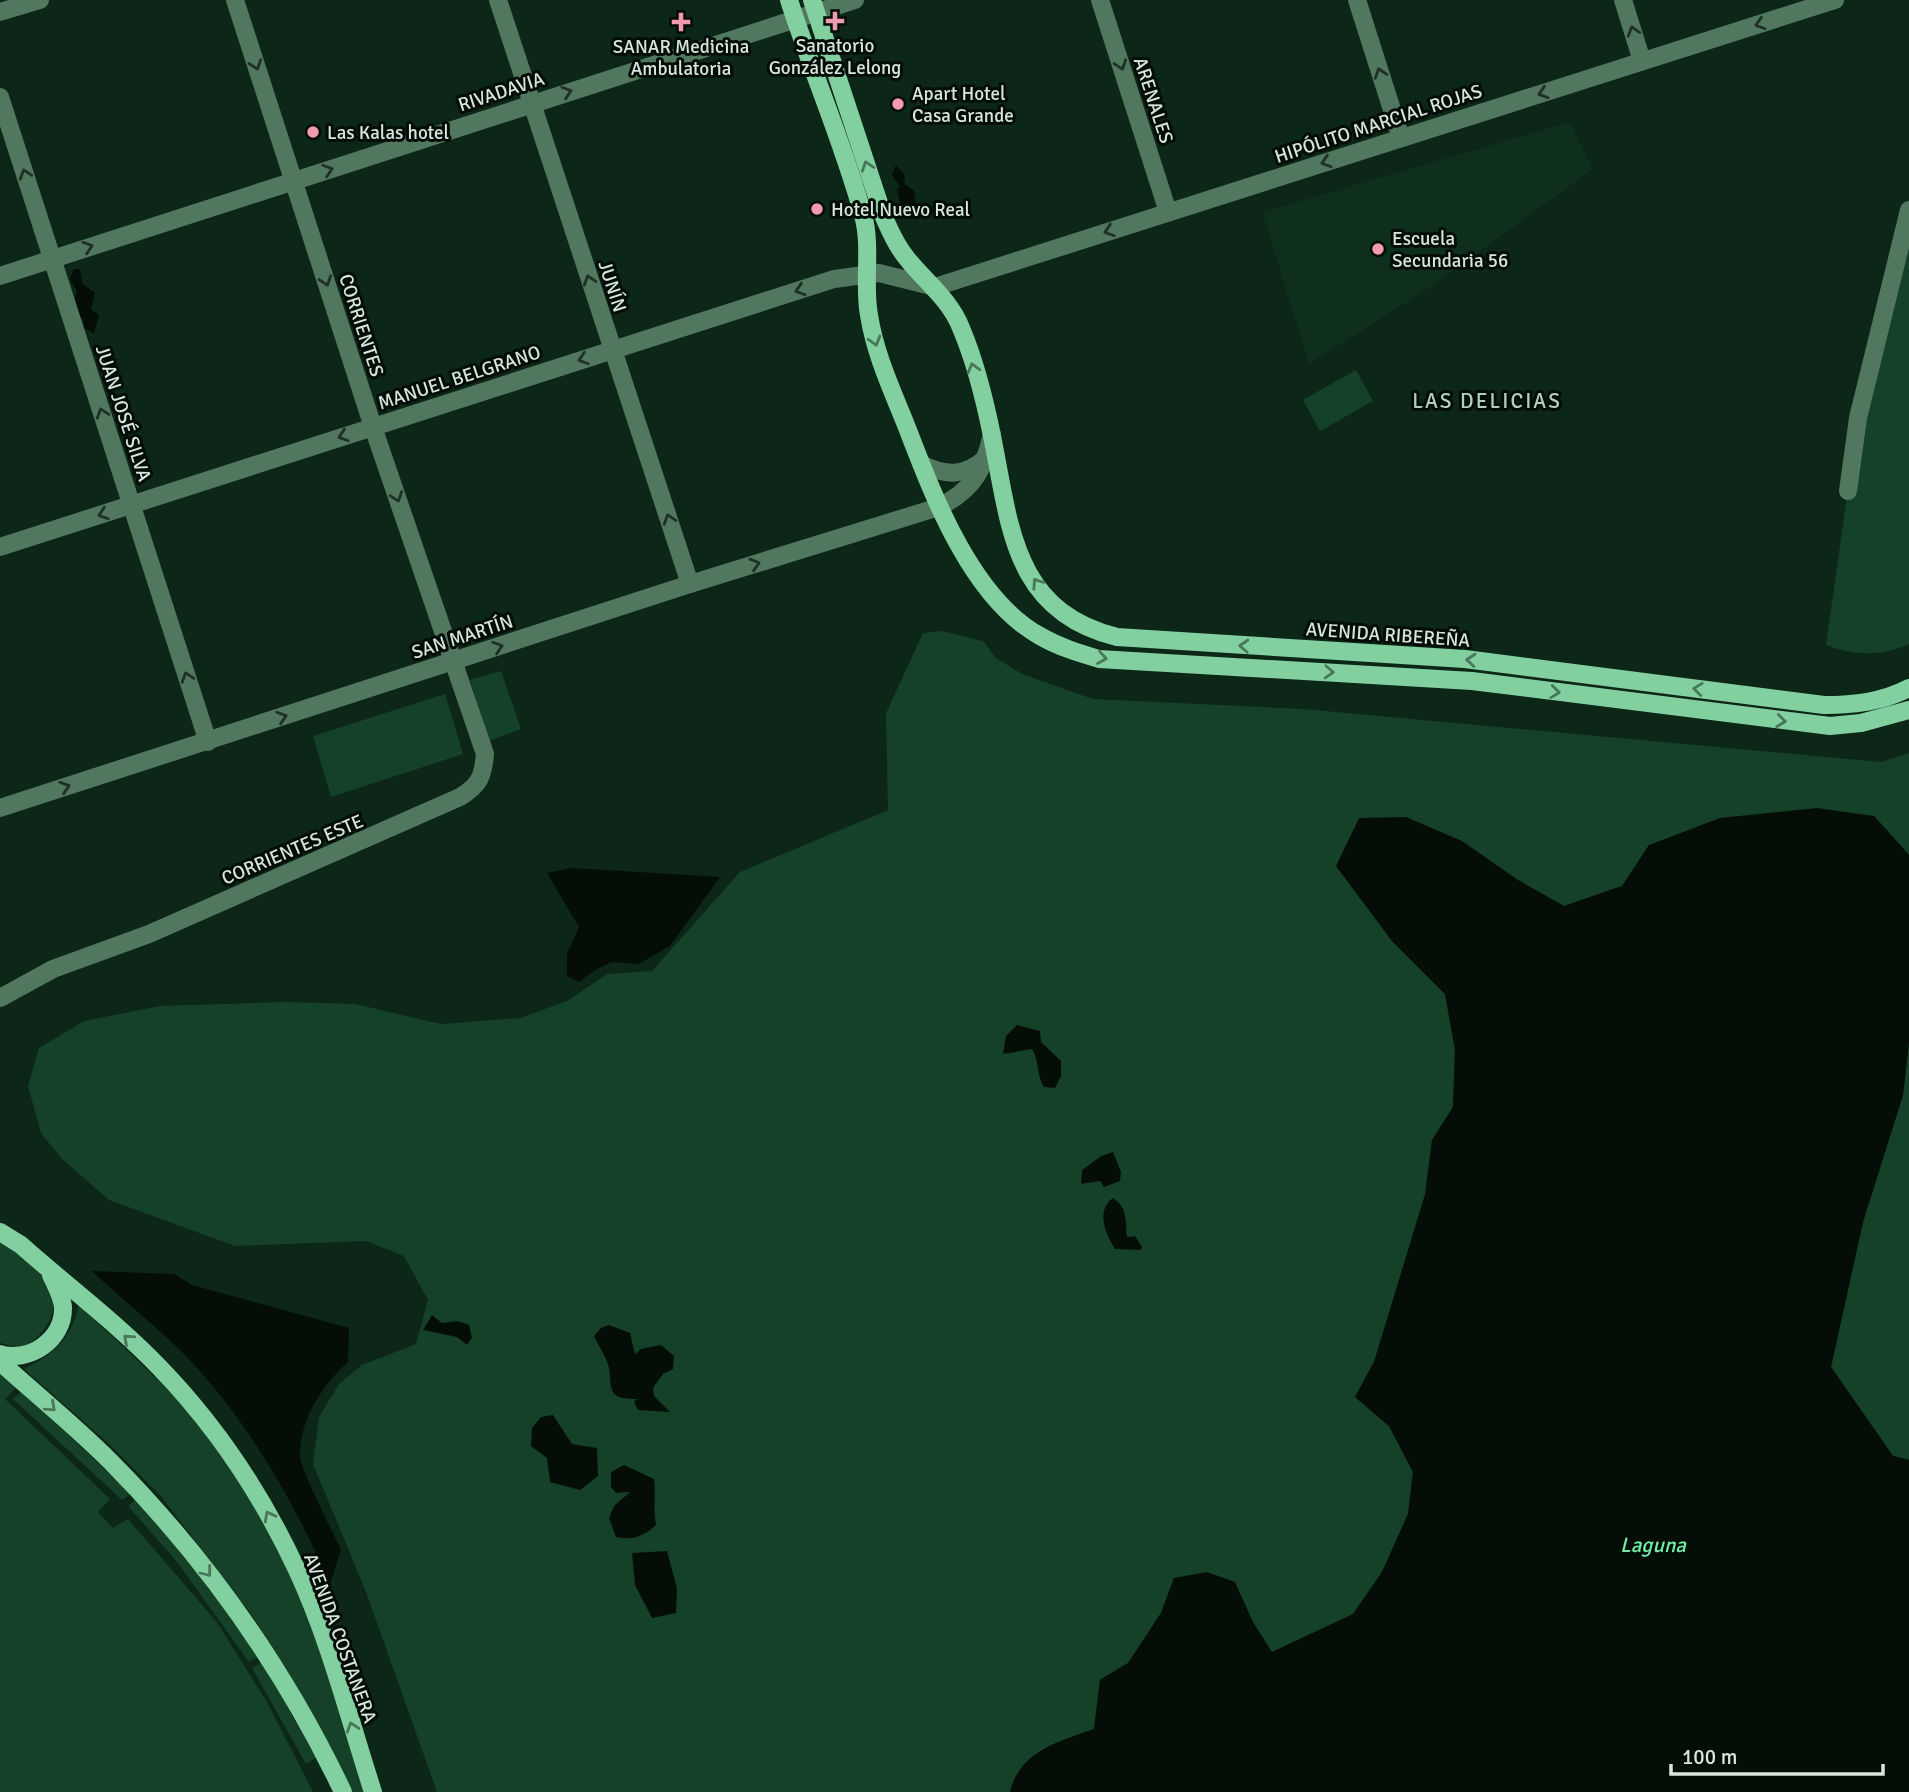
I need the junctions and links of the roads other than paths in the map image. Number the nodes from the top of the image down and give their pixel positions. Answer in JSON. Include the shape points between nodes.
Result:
{"nodes":[{"id":1,"x":40,"y":0,"type":"edge"},
{"id":2,"x":234,"y":0,"type":"edge"},
{"id":3,"x":498,"y":0,"type":"edge"},
{"id":4,"x":789,"y":0,"type":"edge"},
{"id":5,"x":855,"y":0,"type":"edge"},
{"id":6,"x":1100,"y":0,"type":"edge"},
{"id":7,"x":1357,"y":0,"type":"edge"},
{"id":8,"x":1623,"y":0,"type":"edge"},
{"id":9,"x":1828,"y":1,"type":"edge"},
{"id":10,"x":814,"y":6,"type":"edge"},
{"id":11,"x":0,"y":12,"type":"edge"},
{"id":12,"x":795,"y":19,"type":"junction"},
{"id":13,"x":1642,"y":61,"type":"junction"},
{"id":14,"x":0,"y":97,"type":"edge"},
{"id":15,"x":531,"y":103,"type":"junction"},
{"id":16,"x":1401,"y":138,"type":"junction"},
{"id":17,"x":295,"y":181,"type":"junction"},
{"id":18,"x":877,"y":197,"type":"junction"},
{"id":19,"x":859,"y":204,"type":"junction"},
{"id":20,"x":1909,"y":210,"type":"edge"},
{"id":21,"x":1168,"y":212,"type":"junction"},
{"id":22,"x":52,"y":259,"type":"junction"},
{"id":23,"x":866,"y":274,"type":"junction"},
{"id":24,"x":0,"y":276,"type":"edge"},
{"id":25,"x":934,"y":287,"type":"junction"},
{"id":26,"x":612,"y":350,"type":"junction"},
{"id":27,"x":373,"y":427,"type":"junction"},
{"id":28,"x":992,"y":434,"type":"junction"},
{"id":29,"x":986,"y":458,"type":"junction"},
{"id":30,"x":921,"y":464,"type":"junction"},
{"id":31,"x":1848,"y":491,"type":"dead end"},
{"id":32,"x":132,"y":505,"type":"junction"},
{"id":33,"x":939,"y":507,"type":"junction"},
{"id":34,"x":0,"y":547,"type":"edge"},
{"id":35,"x":690,"y":584,"type":"junction"},
{"id":36,"x":453,"y":661,"type":"junction"},
{"id":37,"x":1909,"y":688,"type":"edge"},
{"id":38,"x":1909,"y":710,"type":"edge"},
{"id":39,"x":208,"y":741,"type":"junction"},
{"id":40,"x":0,"y":808,"type":"edge"},
{"id":41,"x":0,"y":999,"type":"edge"},
{"id":42,"x":0,"y":1232,"type":"edge"},
{"id":43,"x":49,"y":1270,"type":"junction"},
{"id":44,"x":0,"y":1354,"type":"edge"},
{"id":45,"x":0,"y":1362,"type":"edge"},
{"id":46,"x":343,"y":1792,"type":"edge"},
{"id":47,"x":373,"y":1792,"type":"edge"}],
"edges":[{"from":1,"to":11,"type":"street"},
{"from":2,"to":17,"type":"street","name":"CORRIENTES","one_way":true},
{"from":3,"to":15,"type":"street","name":"JUNÍN"},
{"from":4,"to":12,"type":"main road"},
{"from":5,"to":10,"type":"street","name":"RIVADAVIA"},
{"from":6,"to":21,"type":"street","name":"ARENALES","one_way":true},
{"from":16,"to":7,"type":"street","one_way":true},
{"from":13,"to":8,"type":"street","one_way":true},
{"from":9,"to":13,"type":"street","name":"HIPÓLITO MARCIAL ROJAS","one_way":true},
{"from":10,"to":12,"type":"street","name":"RIVADAVIA"},
{"from":18,"to":10,"type":"main road","name":"AVENIDA RIBEREÑA","one_way":true},
{"from":15,"to":12,"type":"street","name":"RIVADAVIA","one_way":true},
{"from":12,"to":19,"type":"main road"},
{"from":13,"to":16,"type":"street","name":"HIPÓLITO MARCIAL ROJAS","one_way":true},
{"from":22,"to":14,"type":"street","name":"JUAN JOSÉ SILVA","one_way":true},
{"from":17,"to":15,"type":"street","name":"RIVADAVIA","one_way":true},
{"from":26,"to":15,"type":"street","name":"JUNÍN","one_way":true},
{"from":16,"to":21,"type":"street","name":"HIPÓLITO MARCIAL ROJAS","one_way":true},
{"from":22,"to":17,"type":"street","name":"RIVADAVIA","one_way":true},
{"from":17,"to":27,"type":"street","name":"CORRIENTES","one_way":true},
{"from":18,"to":19,"type":"street"},
{"from":18,"to":25,"type":"main road","name":"AVENIDA RIBEREÑA","via":[[896,244]]},
{"from":19,"to":23,"type":"main road","via":[[866,238]]},
{"from":20,"to":31,"type":"street","via":[[1858,418]]},
{"from":21,"to":25,"type":"street","name":"HIPÓLITO MARCIAL ROJAS","one_way":true},
{"from":22,"to":24,"type":"street","name":"RIVADAVIA"},
{"from":32,"to":22,"type":"street","name":"JUAN JOSÉ SILVA","one_way":true},
{"from":23,"to":25,"type":"street","name":"MANUEL BELGRANO"},
{"from":23,"to":26,"type":"street","name":"MANUEL BELGRANO","one_way":true,"via":[[834,279]]},
{"from":23,"to":30,"type":"main road","one_way":true,"via":[[874,343]]},
{"from":28,"to":25,"type":"main road","name":"AVENIDA RIBEREÑA","one_way":true,"via":[[961,327]]},
{"from":26,"to":27,"type":"street","name":"MANUEL BELGRANO","one_way":true},
{"from":35,"to":26,"type":"street","name":"JUNÍN","one_way":true},
{"from":27,"to":32,"type":"street","name":"MANUEL BELGRANO","one_way":true},
{"from":27,"to":36,"type":"street","name":"CORRIENTES","one_way":true},
{"from":28,"to":29,"type":"street","name":"SAN MARTÍN"},
{"from":37,"to":28,"type":"main road","name":"AVENIDA RIBEREÑA","one_way":true,"via":[[1857,705],[1824,705],[1478,660],[1138,639],[1094,631],[1050,602],[1021,559],[1006,515]]},
{"from":29,"to":30,"type":"street","via":[[976,467],[952,475]]},
{"from":29,"to":33,"type":"street","name":"SAN MARTÍN","via":[[967,489]]},
{"from":30,"to":33,"type":"main road"},
{"from":32,"to":34,"type":"street","name":"MANUEL BELGRANO","one_way":true},
{"from":39,"to":32,"type":"street","name":"JUAN JOSÉ SILVA","one_way":true},
{"from":35,"to":33,"type":"street","name":"SAN MARTÍN","one_way":true},
{"from":33,"to":38,"type":"main road","one_way":true,"via":[[987,587],[1009,612],[1038,635],[1099,659],[1472,681],[1830,726]]},
{"from":36,"to":35,"type":"street","name":"SAN MARTÍN","one_way":true},
{"from":39,"to":36,"type":"street","name":"SAN MARTÍN","one_way":true},
{"from":36,"to":41,"type":"street","name":"CORRIENTES ESTE","via":[[485,754],[483,776],[475,788],[304,867],[53,969]]},
{"from":40,"to":39,"type":"street","name":"SAN MARTÍN","one_way":true},
{"from":42,"to":43,"type":"main road","name":"AVENIDA COSTANERA"},
{"from":43,"to":44,"type":"main road","via":[[61,1295],[60,1326],[37,1351],[23,1357]]},
{"from":47,"to":43,"type":"main road","name":"AVENIDA COSTANERA","one_way":true,"via":[[298,1572],[245,1476],[160,1368]]},
{"from":45,"to":46,"type":"main road","one_way":true,"via":[[108,1460],[199,1562],[292,1694]]}]}
